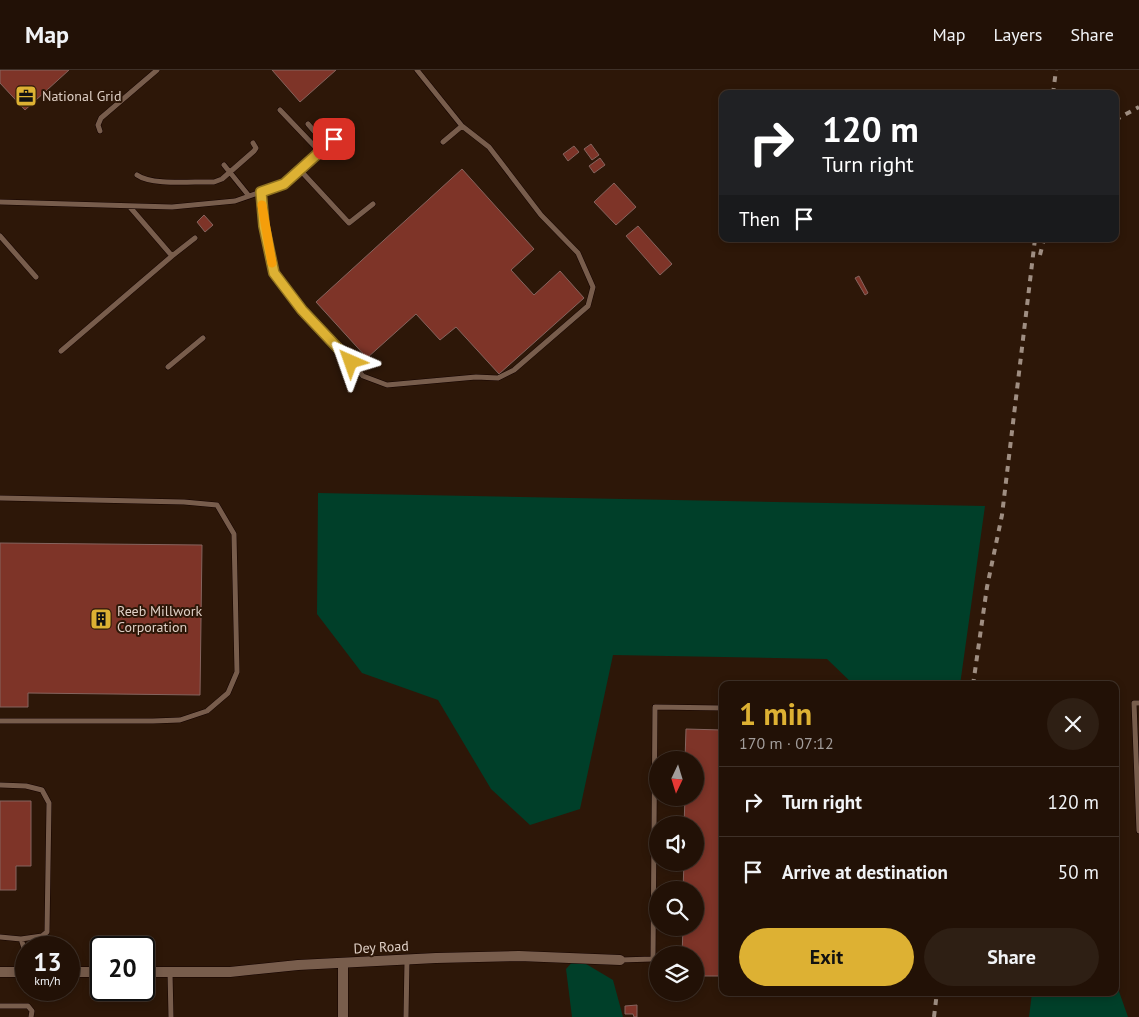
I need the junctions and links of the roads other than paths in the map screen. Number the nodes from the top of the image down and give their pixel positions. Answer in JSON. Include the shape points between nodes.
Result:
{"nodes":[{"id":1,"x":156,"y":70,"type":"edge"},
{"id":2,"x":418,"y":70,"type":"edge"},
{"id":3,"x":280,"y":110,"type":"dead end"},
{"id":4,"x":308,"y":124,"type":"dead end"},
{"id":5,"x":462,"y":126,"type":"junction"},
{"id":6,"x":100,"y":132,"type":"dead end"},
{"id":7,"x":334,"y":139,"type":"dead end"},
{"id":8,"x":443,"y":142,"type":"dead end"},
{"id":9,"x":253,"y":143,"type":"dead end"},
{"id":10,"x":328,"y":146,"type":"junction"},
{"id":11,"x":320,"y":152,"type":"junction"},
{"id":12,"x":224,"y":165,"type":"dead end"},
{"id":13,"x":300,"y":170,"type":"junction"},
{"id":14,"x":230,"y":172,"type":"junction"},
{"id":15,"x":137,"y":175,"type":"dead end"},
{"id":16,"x":261,"y":192,"type":"junction"},
{"id":17,"x":249,"y":196,"type":"junction"},
{"id":18,"x":0,"y":202,"type":"edge"},
{"id":19,"x":373,"y":204,"type":"dead end"},
{"id":20,"x":129,"y":206,"type":"junction"},
{"id":21,"x":0,"y":236,"type":"edge"},
{"id":22,"x":196,"y":238,"type":"dead end"},
{"id":23,"x":172,"y":256,"type":"junction"},
{"id":24,"x":36,"y":277,"type":"dead end"},
{"id":25,"x":204,"y":338,"type":"dead end"},
{"id":26,"x":61,"y":351,"type":"dead end"},
{"id":27,"x":168,"y":367,"type":"dead end"},
{"id":28,"x":0,"y":498,"type":"edge"},
{"id":29,"x":1139,"y":703,"type":"edge"},
{"id":30,"x":719,"y":708,"type":"edge"},
{"id":31,"x":0,"y":720,"type":"edge"},
{"id":32,"x":0,"y":785,"type":"edge"},
{"id":33,"x":1139,"y":831,"type":"edge"},
{"id":34,"x":42,"y":936,"type":"edge"},
{"id":35,"x":0,"y":937,"type":"edge"},
{"id":36,"x":15,"y":938,"type":"edge"},
{"id":37,"x":407,"y":959,"type":"junction"},
{"id":38,"x":620,"y":960,"type":"joint"},
{"id":39,"x":343,"y":963,"type":"junction"},
{"id":40,"x":0,"y":972,"type":"edge"},
{"id":41,"x":15,"y":972,"type":"edge"},
{"id":42,"x":155,"y":972,"type":"edge"},
{"id":43,"x":170,"y":972,"type":"junction"},
{"id":44,"x":0,"y":1006,"type":"edge"},
{"id":45,"x":31,"y":1017,"type":"edge"},
{"id":46,"x":171,"y":1017,"type":"edge"},
{"id":47,"x":343,"y":1017,"type":"edge"},
{"id":48,"x":406,"y":1017,"type":"edge"}],
"edges":[{"from":1,"to":6,"type":"lane","via":[[101,118]]},
{"from":2,"to":5,"type":"lane"},
{"from":3,"to":11,"type":"lane"},
{"from":4,"to":10,"type":"lane"},
{"from":5,"to":8,"type":"lane"},
{"from":5,"to":16,"type":"lane","via":[[489,147],[541,215],[578,253],[593,288],[588,306],[514,370],[498,378],[387,385],[363,376],[302,310],[274,273]]},
{"from":7,"to":10,"type":"lane"},
{"from":9,"to":14,"type":"lane","via":[[254,151]]},
{"from":10,"to":11,"type":"lane"},
{"from":11,"to":13,"type":"lane"},
{"from":12,"to":14,"type":"lane"},
{"from":13,"to":16,"type":"lane","via":[[284,184]]},
{"from":13,"to":19,"type":"lane","via":[[349,223]]},
{"from":14,"to":15,"type":"lane","via":[[214,182],[143,180]]},
{"from":14,"to":17,"type":"lane"},
{"from":16,"to":17,"type":"lane"},
{"from":17,"to":20,"type":"lane","via":[[235,202],[172,208]]},
{"from":18,"to":20,"type":"lane"},
{"from":20,"to":23,"type":"lane"},
{"from":21,"to":24,"type":"lane"},
{"from":22,"to":23,"type":"lane"},
{"from":23,"to":26,"type":"lane"},
{"from":25,"to":27,"type":"lane"},
{"from":28,"to":31,"type":"lane","via":[[217,505],[234,534],[237,672],[228,693],[207,711],[180,720]]},
{"from":29,"to":33,"type":"lane","via":[[1134,703]]},
{"from":30,"to":38,"type":"lane","via":[[655,708],[653,959]]},
{"from":32,"to":34,"type":"lane","via":[[42,790],[49,803],[48,932]]},
{"from":35,"to":36,"type":"lane"},
{"from":37,"to":38,"type":"street","name":"Dey Road","via":[[519,956]]},
{"from":37,"to":39,"type":"street","name":"Dey Road"},
{"from":37,"to":48,"type":"lane"},
{"from":39,"to":43,"type":"street","name":"Dey Road","via":[[230,972]]},
{"from":39,"to":47,"type":"street"},
{"from":40,"to":41,"type":"street"},
{"from":42,"to":43,"type":"street","name":"Dey Road"},
{"from":43,"to":46,"type":"lane"},
{"from":44,"to":45,"type":"lane","via":[[28,1006],[32,1011]]}]}
